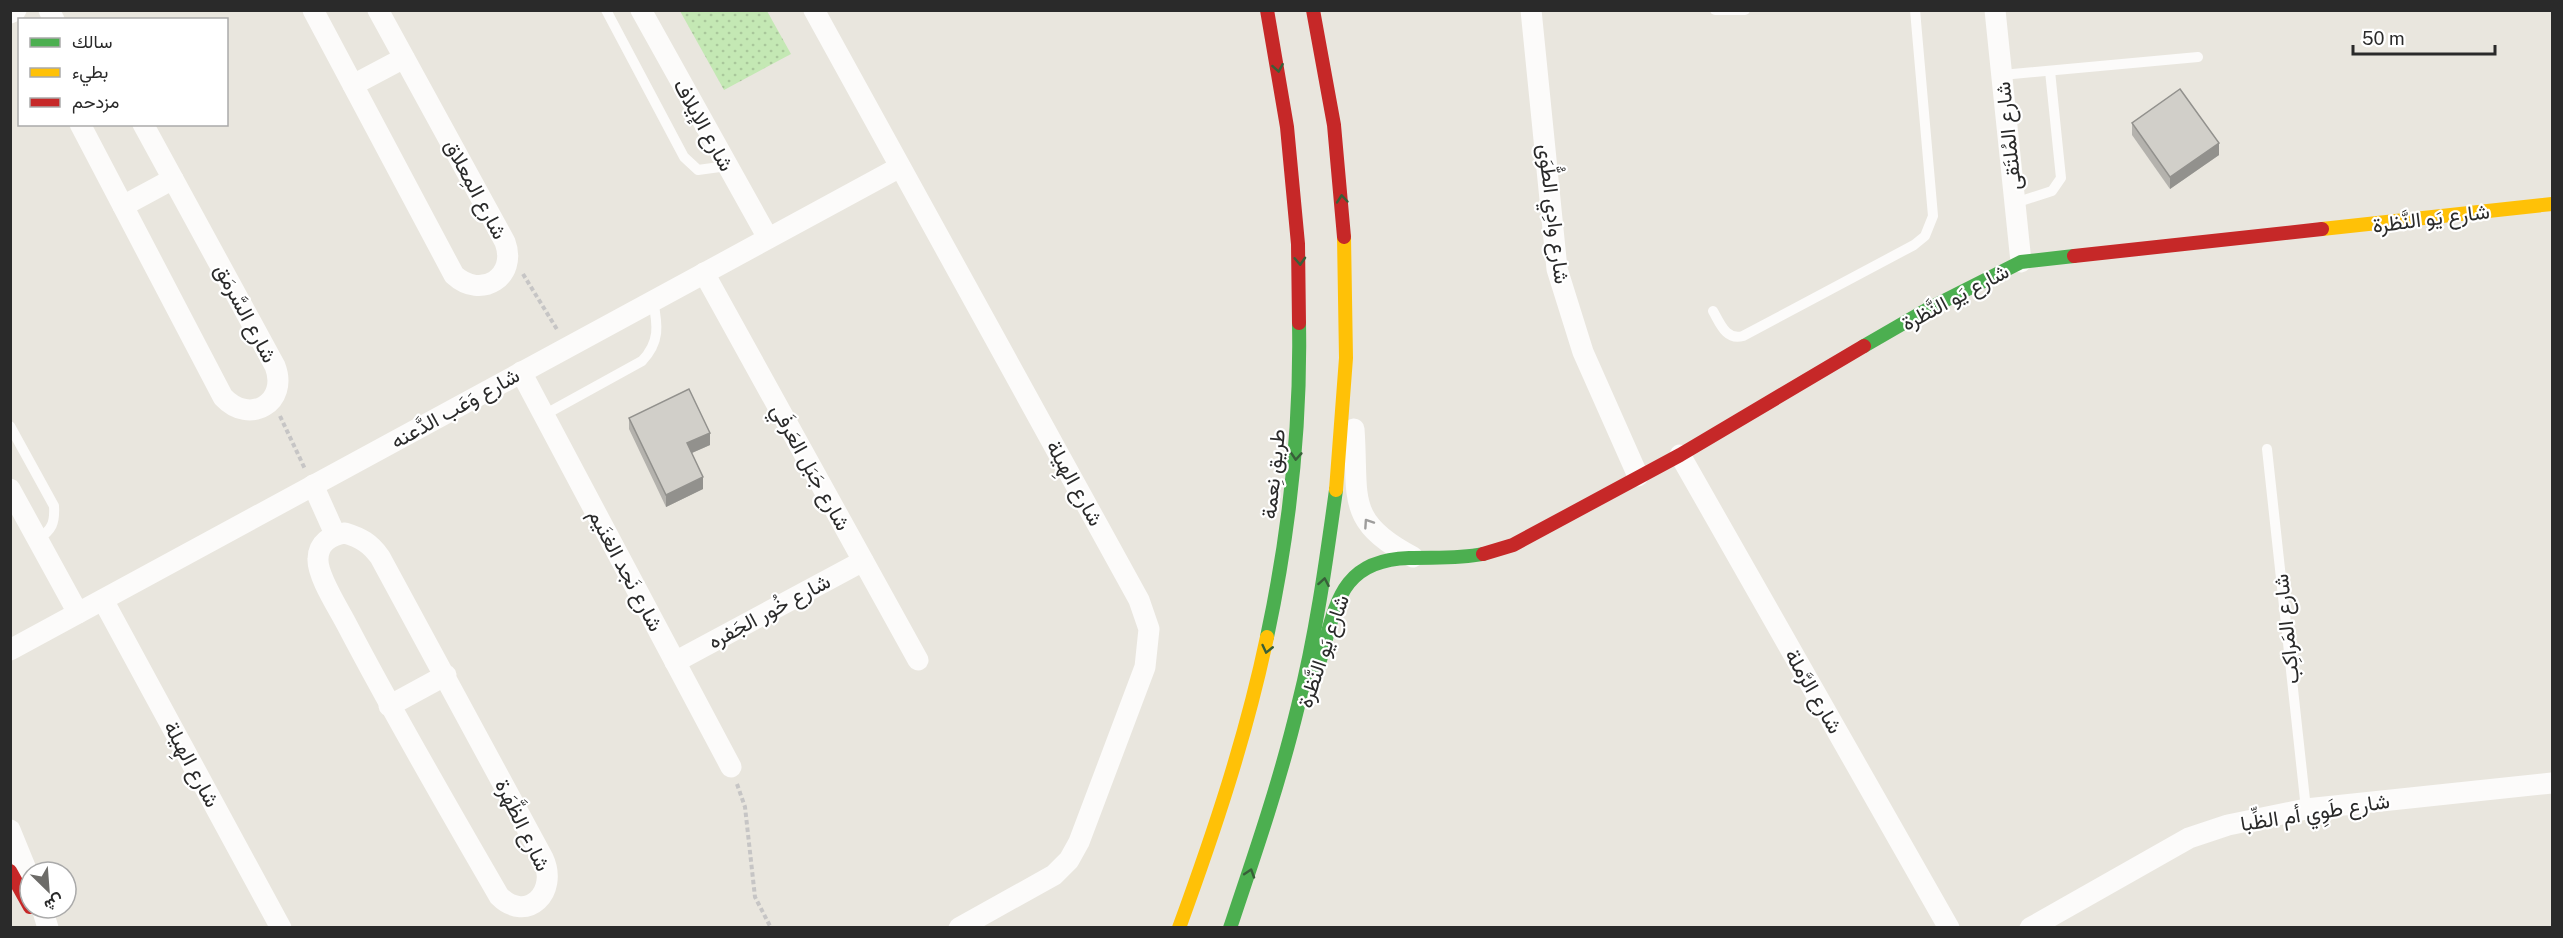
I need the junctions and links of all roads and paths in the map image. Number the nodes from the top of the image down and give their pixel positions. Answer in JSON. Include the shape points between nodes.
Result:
{"nodes":[{"id":1,"x":16,"y":10,"type":"edge"},
{"id":2,"x":313,"y":10,"type":"edge"},
{"id":3,"x":378,"y":10,"type":"edge"},
{"id":4,"x":606,"y":10,"type":"edge"},
{"id":5,"x":641,"y":10,"type":"edge"},
{"id":6,"x":814,"y":10,"type":"edge"},
{"id":7,"x":1267,"y":10,"type":"edge"},
{"id":8,"x":1313,"y":10,"type":"edge"},
{"id":9,"x":1531,"y":10,"type":"edge"},
{"id":10,"x":1714,"y":10,"type":"edge"},
{"id":11,"x":1745,"y":10,"type":"edge"},
{"id":12,"x":1915,"y":10,"type":"edge"},
{"id":13,"x":1995,"y":10,"type":"edge"},
{"id":14,"x":10,"y":13,"type":"edge"},
{"id":15,"x":404,"y":57,"type":"junction"},
{"id":16,"x":2198,"y":57,"type":"dead end"},
{"id":17,"x":2050,"y":70,"type":"junction"},
{"id":18,"x":2002,"y":75,"type":"junction"},
{"id":19,"x":353,"y":85,"type":"junction"},
{"id":20,"x":81,"y":126,"type":"edge"},
{"id":21,"x":144,"y":126,"type":"edge"},
{"id":22,"x":728,"y":166,"type":"junction"},
{"id":23,"x":900,"y":167,"type":"junction"},
{"id":24,"x":173,"y":179,"type":"junction"},
{"id":25,"x":2015,"y":203,"type":"junction"},
{"id":26,"x":2553,"y":204,"type":"edge"},
{"id":27,"x":123,"y":206,"type":"junction"},
{"id":28,"x":768,"y":238,"type":"junction"},
{"id":29,"x":508,"y":250,"type":"junction"},
{"id":30,"x":2021,"y":262,"type":"junction"},
{"id":31,"x":704,"y":273,"type":"junction"},
{"id":32,"x":653,"y":301,"type":"junction"},
{"id":33,"x":1713,"y":311,"type":"dead end"},
{"id":34,"x":1346,"y":334,"type":"junction"},
{"id":35,"x":568,"y":347,"type":"junction"},
{"id":36,"x":521,"y":372,"type":"junction"},
{"id":37,"x":272,"y":400,"type":"junction"},
{"id":38,"x":544,"y":415,"type":"junction"},
{"id":39,"x":10,"y":426,"type":"edge"},
{"id":40,"x":2267,"y":449,"type":"dead end"},
{"id":41,"x":1680,"y":455,"type":"junction"},
{"id":42,"x":1638,"y":476,"type":"junction"},
{"id":43,"x":313,"y":486,"type":"junction"},
{"id":44,"x":10,"y":489,"type":"edge"},
{"id":45,"x":335,"y":534,"type":"junction"},
{"id":46,"x":38,"y":539,"type":"junction"},
{"id":47,"x":1414,"y":557,"type":"junction"},
{"id":48,"x":863,"y":561,"type":"junction"},
{"id":49,"x":103,"y":600,"type":"junction"},
{"id":50,"x":78,"y":613,"type":"junction"},
{"id":51,"x":10,"y":650,"type":"edge"},
{"id":52,"x":918,"y":660,"type":"dead end"},
{"id":53,"x":675,"y":662,"type":"junction"},
{"id":54,"x":446,"y":675,"type":"junction"},
{"id":55,"x":389,"y":706,"type":"junction"},
{"id":56,"x":1287,"y":756,"type":"junction"},
{"id":57,"x":731,"y":767,"type":"joint"},
{"id":58,"x":2553,"y":783,"type":"edge"},
{"id":59,"x":2306,"y":809,"type":"junction"},
{"id":60,"x":10,"y":830,"type":"edge"},
{"id":61,"x":22,"y":860,"type":"edge"},
{"id":62,"x":10,"y":871,"type":"edge"},
{"id":63,"x":18,"y":886,"type":"edge"},
{"id":64,"x":281,"y":927,"type":"edge"},
{"id":65,"x":771,"y":927,"type":"edge"},
{"id":66,"x":958,"y":927,"type":"edge"},
{"id":67,"x":1179,"y":927,"type":"edge"},
{"id":68,"x":1230,"y":927,"type":"edge"},
{"id":69,"x":1949,"y":927,"type":"edge"},
{"id":70,"x":2030,"y":927,"type":"edge"}],
"edges":[{"from":1,"to":14,"type":"street"},
{"from":2,"to":19,"type":"street","name":"شارع المِعلاق"},
{"from":3,"to":15,"type":"street","name":"شارع المِعلاق"},
{"from":4,"to":22,"type":"lane","via":[[684,157],[698,170]]},
{"from":5,"to":22,"type":"street","name":"شارع الإيلاف"},
{"from":6,"to":23,"type":"street","name":"شارع الهِيلة"},
{"from":7,"to":67,"type":"main road","name":"طريق نِعمة","one_way":true,"via":[[1286,114],[1298,219],[1302,341],[1296,462],[1280,583],[1255,702],[1220,819]]},
{"from":34,"to":8,"type":"main road","one_way":true,"via":[[1339,159]]},
{"from":9,"to":42,"type":"street","name":"شارع وادِي الطُّوَى","via":[[1557,269],[1583,352]]},
{"from":10,"to":11,"type":"lane"},
{"from":12,"to":33,"type":"lane","via":[[1933,216],[1925,236],[1743,336],[1728,334]]},
{"from":13,"to":18,"type":"street","name":"شارع المُلتَقى"},
{"from":15,"to":19,"type":"street"},
{"from":15,"to":29,"type":"street","name":"شارع المِعلاق"},
{"from":16,"to":17,"type":"lane"},
{"from":17,"to":18,"type":"lane"},
{"from":17,"to":25,"type":"lane","via":[[2061,178],[2052,191]]},
{"from":18,"to":25,"type":"street","name":"شارع المُلتَقى"},
{"from":19,"to":29,"type":"street","name":"شارع المِعلاق","via":[[454,275],[475,287],[491,284],[504,274]]},
{"from":20,"to":27,"type":"street"},
{"from":21,"to":24,"type":"street","name":"شارع السَّرمَق"},
{"from":22,"to":28,"type":"street","name":"شارع الإيلاف"},
{"from":23,"to":28,"type":"street","name":"شارع وَعَب الدَّعنه"},
{"from":23,"to":66,"type":"street","name":"شارع الهِيلة","via":[[1139,600],[1149,628],[1145,667],[1069,860],[1054,875]]},
{"from":24,"to":27,"type":"street"},
{"from":24,"to":37,"type":"street","name":"شارع السَّرمَق","via":[[275,366],[279,383]]},
{"from":25,"to":30,"type":"street","name":"شارع المُلتَقى"},
{"from":26,"to":30,"type":"main road","name":"شارع يَو النَّظرة"},
{"from":27,"to":37,"type":"street","via":[[223,397],[247,411]]},
{"from":28,"to":31,"type":"street","name":"شارع وَعَب الدَّعنه"},
{"from":29,"to":35,"type":"path"},
{"from":30,"to":41,"type":"main road","name":"شارع يَو النَّظرة","via":[[1928,309]]},
{"from":31,"to":32,"type":"street","name":"شارع وَعَب الدَّعنه"},
{"from":31,"to":48,"type":"street","name":"شارع جَبَل العَرفَي"},
{"from":32,"to":35,"type":"street","name":"شارع وَعَب الدَّعنه"},
{"from":32,"to":38,"type":"lane","via":[[658,326],[652,350],[642,361]]},
{"from":47,"to":34,"type":"street","name":"شارع يَو النَّظرة","one_way":true,"via":[[1377,535],[1360,511]]},
{"from":56,"to":34,"type":"main road","one_way":true,"via":[[1314,637],[1334,517]]},
{"from":35,"to":36,"type":"street","name":"شارع وَعَب الدَّعنه"},
{"from":36,"to":38,"type":"street","name":"شارع نَجد الغنَيم"},
{"from":36,"to":43,"type":"street","name":"شارع وَعَب الدَّعنه"},
{"from":37,"to":43,"type":"path"},
{"from":38,"to":53,"type":"street","name":"شارع نَجد الغنَيم"},
{"from":39,"to":46,"type":"lane","via":[[54,506],[55,520],[50,531]]},
{"from":40,"to":59,"type":"lane","name":"شارع المَراكِب"},
{"from":41,"to":42,"type":"main road","name":"شارع يَو النَّظرة"},
{"from":41,"to":69,"type":"street","name":"شارع الرَّملة"},
{"from":42,"to":47,"type":"main road","name":"شارع يَو النَّظرة","via":[[1513,545],[1455,558]]},
{"from":43,"to":45,"type":"street"},
{"from":43,"to":49,"type":"street","name":"شارع وَعَب الدَّعنه"},
{"from":44,"to":46,"type":"street"},
{"from":45,"to":54,"type":"street","name":"شارع الظَّهَرة","via":[[353,536],[371,545]]},
{"from":45,"to":55,"type":"street","name":"شارع الظَّهَرة","via":[[321,547],[320,570]]},
{"from":46,"to":50,"type":"street"},
{"from":47,"to":56,"type":"main road","name":"شارع يَو النَّظرة","via":[[1383,560],[1365,568],[1347,584]]},
{"from":48,"to":52,"type":"street","name":"شارع جَبَل العَرفَي"},
{"from":48,"to":53,"type":"street","name":"شارع خُور الجَفره"},
{"from":49,"to":50,"type":"street","name":"شارع وَعَب الدَّعنه"},
{"from":49,"to":64,"type":"street","name":"شارع الهِيلة"},
{"from":50,"to":51,"type":"street","name":"شارع وَعَب الدَّعنه"},
{"from":53,"to":57,"type":"street","name":"شارع نَجد الغنَيم"},
{"from":54,"to":55,"type":"street"},
{"from":54,"to":55,"type":"street","name":"شارع الظَّهَرة","via":[[549,870],[549,883],[533,904],[507,904],[499,896]]},
{"from":68,"to":56,"type":"main road","one_way":true},
{"from":57,"to":65,"type":"path","via":[[745,807],[755,897]]},
{"from":58,"to":59,"type":"street","name":"شارع طَوِي أم الظِّبا"},
{"from":59,"to":70,"type":"street","name":"شارع طَوِي أم الظِّبا","via":[[2247,820],[2189,838]]},
{"from":60,"to":61,"type":"street"},
{"from":62,"to":63,"type":"main road"}]}
